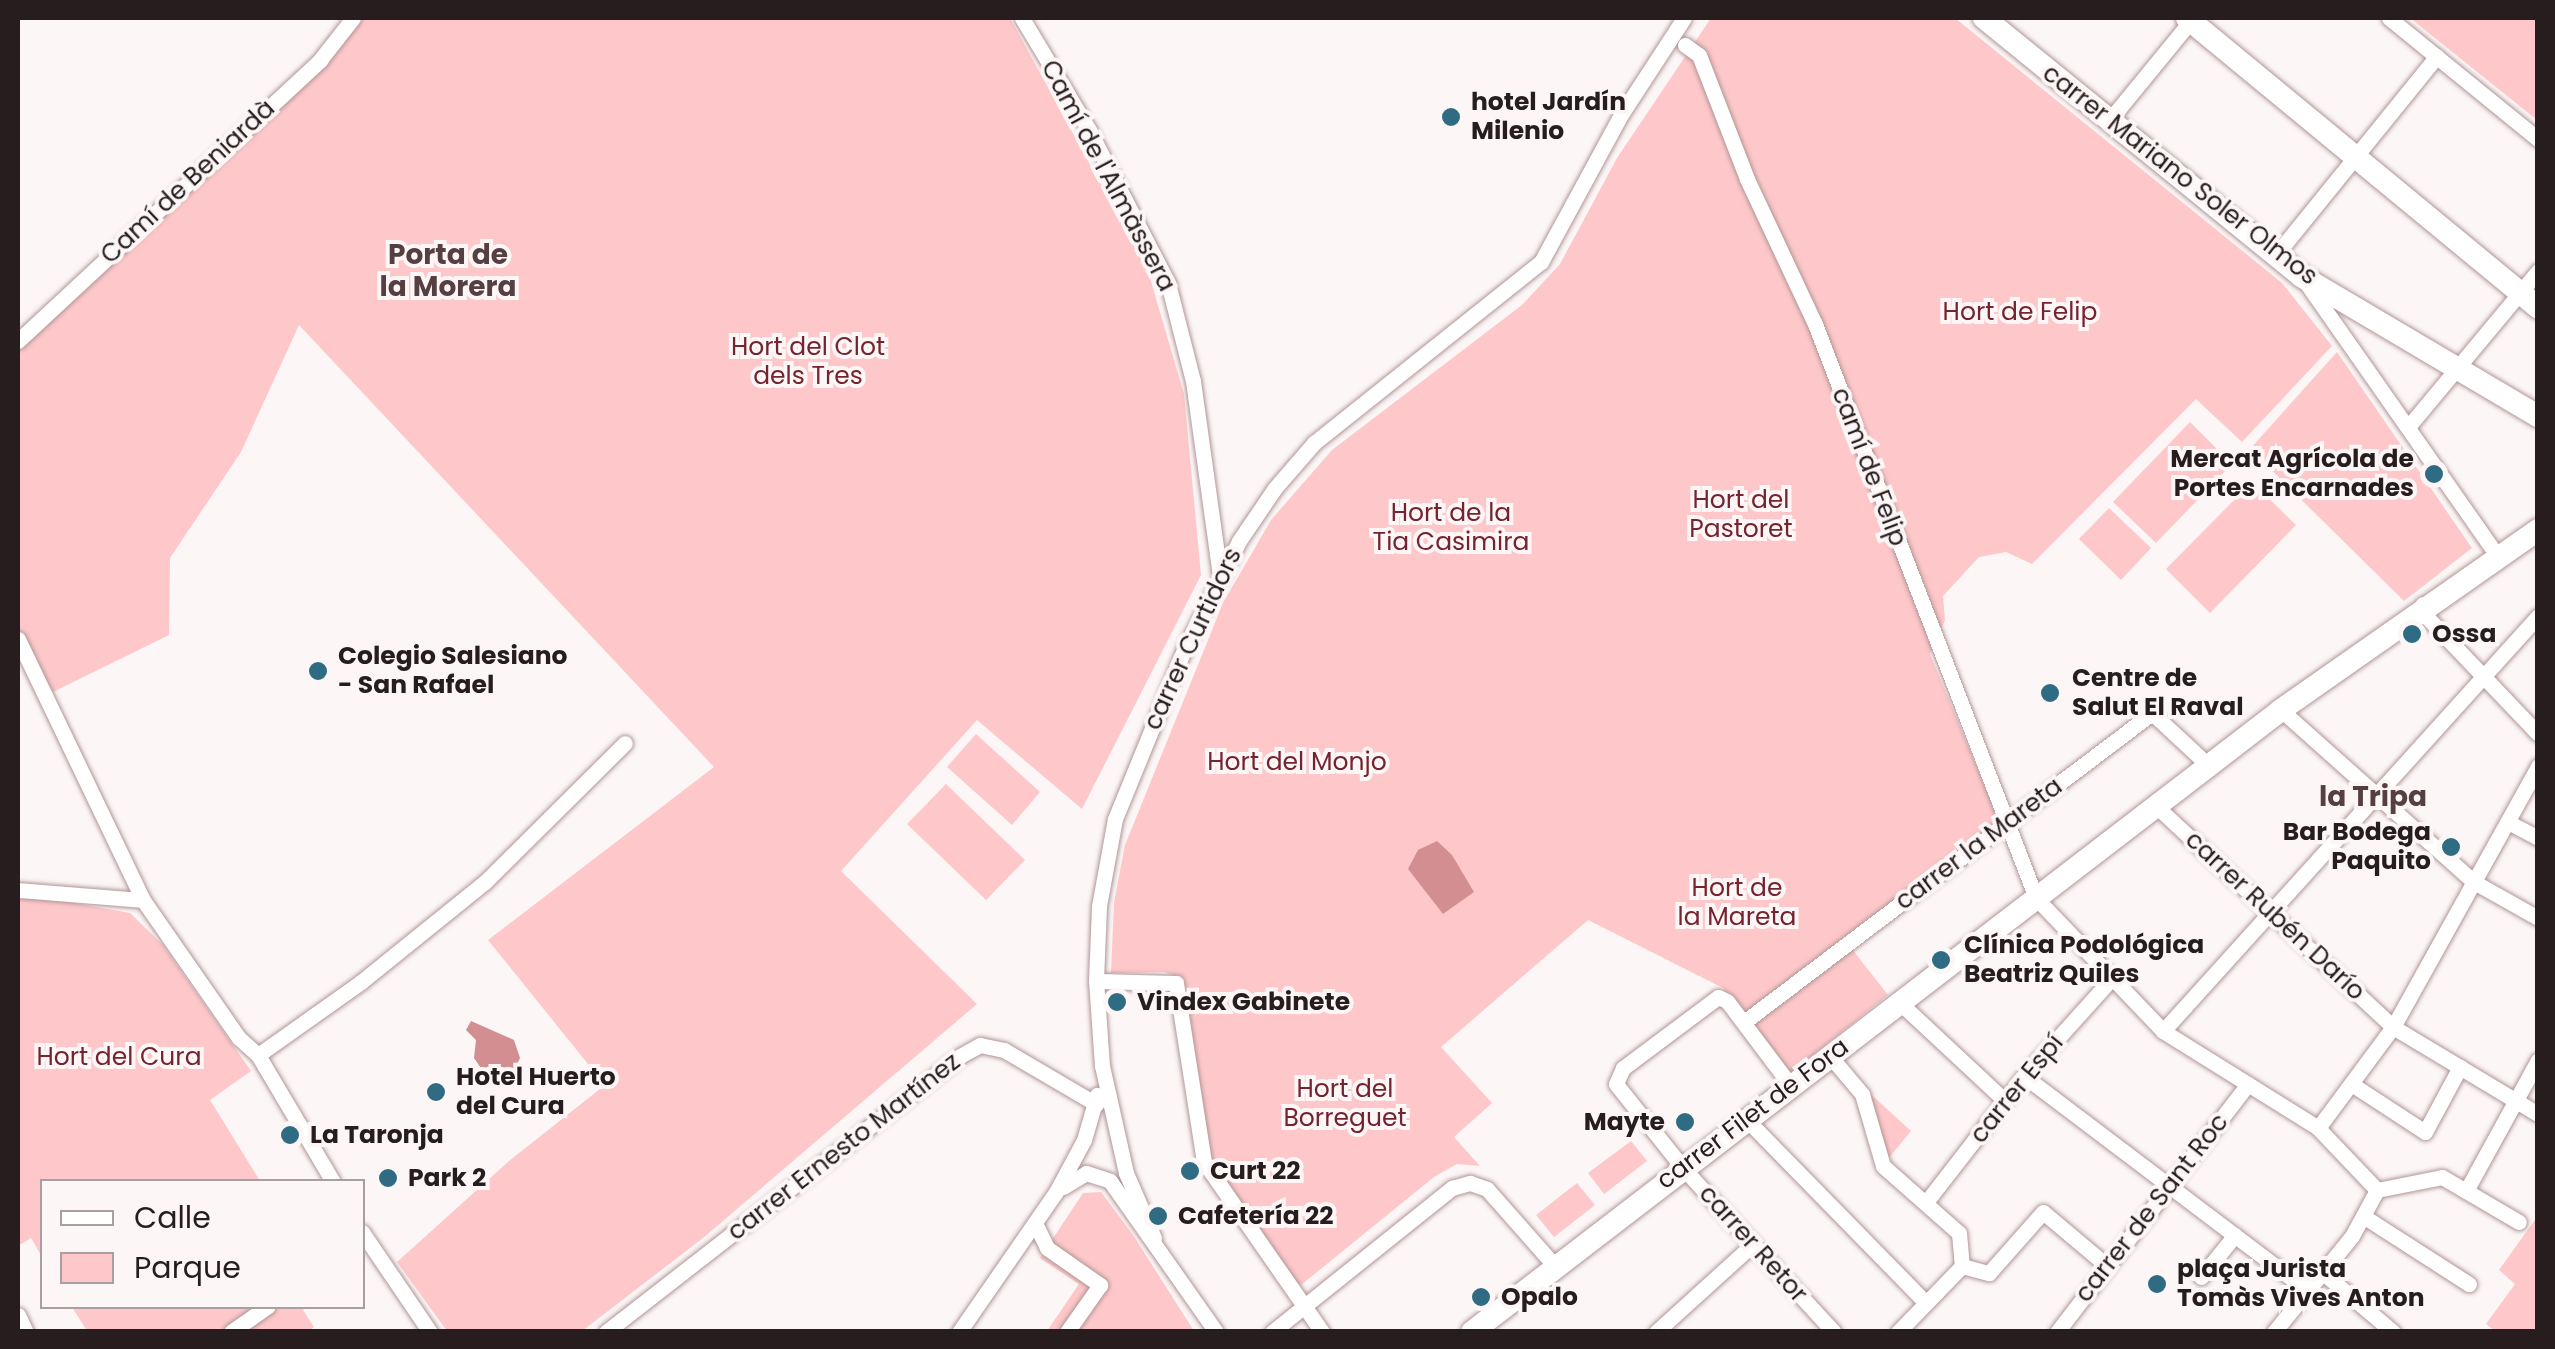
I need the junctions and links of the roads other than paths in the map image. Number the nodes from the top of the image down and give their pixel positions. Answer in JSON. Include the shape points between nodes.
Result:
{"nodes":[{"id":1,"x":352,"y":18,"type":"edge"},
{"id":2,"x":1022,"y":18,"type":"edge"},
{"id":3,"x":1684,"y":18,"type":"edge"},
{"id":4,"x":1984,"y":18,"type":"edge"},
{"id":5,"x":2190,"y":18,"type":"edge"},
{"id":6,"x":2389,"y":18,"type":"edge"},
{"id":7,"x":1686,"y":45,"type":"dead end"},
{"id":8,"x":2436,"y":56,"type":"junction"},
{"id":9,"x":2108,"y":122,"type":"junction"},
{"id":10,"x":2538,"y":139,"type":"edge"},
{"id":11,"x":2355,"y":157,"type":"junction"},
{"id":12,"x":2275,"y":256,"type":"junction"},
{"id":13,"x":2538,"y":271,"type":"edge"},
{"id":14,"x":2302,"y":276,"type":"junction"},
{"id":15,"x":2529,"y":300,"type":"edge"},
{"id":16,"x":18,"y":341,"type":"edge"},
{"id":17,"x":2458,"y":367,"type":"junction"},
{"id":18,"x":2538,"y":416,"type":"edge"},
{"id":19,"x":2408,"y":427,"type":"junction"},
{"id":20,"x":2480,"y":530,"type":"junction"},
{"id":21,"x":2538,"y":530,"type":"edge"},
{"id":22,"x":2499,"y":558,"type":"junction"},
{"id":23,"x":1220,"y":576,"type":"junction"},
{"id":24,"x":2422,"y":612,"type":"junction"},
{"id":25,"x":2538,"y":616,"type":"edge"},
{"id":26,"x":18,"y":639,"type":"edge"},
{"id":27,"x":2485,"y":677,"type":"junction"},
{"id":28,"x":2281,"y":710,"type":"junction"},
{"id":29,"x":2538,"y":734,"type":"edge"},
{"id":30,"x":626,"y":743,"type":"dead end"},
{"id":31,"x":2208,"y":766,"type":"junction"},
{"id":32,"x":2538,"y":766,"type":"edge"},
{"id":33,"x":2378,"y":797,"type":"junction"},
{"id":34,"x":2156,"y":806,"type":"junction"},
{"id":35,"x":2508,"y":822,"type":"junction"},
{"id":36,"x":2007,"y":823,"type":"junction"},
{"id":37,"x":2538,"y":838,"type":"edge"},
{"id":38,"x":2474,"y":882,"type":"junction"},
{"id":39,"x":18,"y":890,"type":"edge"},
{"id":40,"x":2036,"y":898,"type":"junction"},
{"id":41,"x":143,"y":900,"type":"junction"},
{"id":42,"x":2271,"y":912,"type":"junction"},
{"id":43,"x":2538,"y":918,"type":"edge"},
{"id":44,"x":2110,"y":980,"type":"junction"},
{"id":45,"x":1096,"y":981,"type":"junction"},
{"id":46,"x":1899,"y":1002,"type":"junction"},
{"id":47,"x":1744,"y":1022,"type":"junction"},
{"id":48,"x":2394,"y":1027,"type":"junction"},
{"id":49,"x":2163,"y":1031,"type":"junction"},
{"id":50,"x":258,"y":1056,"type":"junction"},
{"id":51,"x":1830,"y":1056,"type":"junction"},
{"id":52,"x":2538,"y":1060,"type":"edge"},
{"id":53,"x":1102,"y":1066,"type":"junction"},
{"id":54,"x":2460,"y":1068,"type":"junction"},
{"id":55,"x":2024,"y":1076,"type":"junction"},
{"id":56,"x":2248,"y":1084,"type":"junction"},
{"id":57,"x":2354,"y":1084,"type":"junction"},
{"id":58,"x":1791,"y":1086,"type":"junction"},
{"id":59,"x":2515,"y":1100,"type":"junction"},
{"id":60,"x":2005,"y":1101,"type":"junction"},
{"id":61,"x":1096,"y":1104,"type":"junction"},
{"id":62,"x":2538,"y":1114,"type":"edge"},
{"id":63,"x":1746,"y":1119,"type":"junction"},
{"id":64,"x":2318,"y":1128,"type":"junction"},
{"id":65,"x":1683,"y":1168,"type":"junction"},
{"id":66,"x":330,"y":1179,"type":"edge"},
{"id":67,"x":2170,"y":1185,"type":"junction"},
{"id":68,"x":2377,"y":1190,"type":"junction"},
{"id":69,"x":2466,"y":1190,"type":"junction"},
{"id":70,"x":1056,"y":1192,"type":"junction"},
{"id":71,"x":1927,"y":1201,"type":"junction"},
{"id":72,"x":2363,"y":1216,"type":"junction"},
{"id":73,"x":2519,"y":1222,"type":"dead end"},
{"id":74,"x":1034,"y":1223,"type":"junction"},
{"id":75,"x":2236,"y":1235,"type":"junction"},
{"id":76,"x":1154,"y":1238,"type":"junction"},
{"id":77,"x":365,"y":1240,"type":"edge"},
{"id":78,"x":1753,"y":1244,"type":"junction"},
{"id":79,"x":2106,"y":1265,"type":"junction"},
{"id":80,"x":1555,"y":1266,"type":"junction"},
{"id":81,"x":1962,"y":1266,"type":"junction"},
{"id":82,"x":2322,"y":1272,"type":"junction"},
{"id":83,"x":2201,"y":1278,"type":"dead end"},
{"id":84,"x":2469,"y":1284,"type":"dead end"},
{"id":85,"x":2308,"y":1291,"type":"junction"},
{"id":86,"x":1925,"y":1302,"type":"junction"},
{"id":87,"x":1302,"y":1308,"type":"junction"},
{"id":88,"x":264,"y":1309,"type":"edge"},
{"id":89,"x":18,"y":1315,"type":"edge"},
{"id":90,"x":1487,"y":1327,"type":"edge"},
{"id":91,"x":1822,"y":1328,"type":"edge"},
{"id":92,"x":424,"y":1329,"type":"edge"},
{"id":93,"x":960,"y":1331,"type":"edge"},
{"id":94,"x":26,"y":1332,"type":"edge"},
{"id":95,"x":231,"y":1332,"type":"edge"},
{"id":96,"x":606,"y":1332,"type":"edge"},
{"id":97,"x":1068,"y":1332,"type":"edge"},
{"id":98,"x":1216,"y":1332,"type":"edge"},
{"id":99,"x":1272,"y":1332,"type":"edge"},
{"id":100,"x":1322,"y":1332,"type":"edge"},
{"id":101,"x":1656,"y":1332,"type":"edge"},
{"id":102,"x":1898,"y":1332,"type":"edge"},
{"id":103,"x":2058,"y":1332,"type":"edge"},
{"id":104,"x":2274,"y":1332,"type":"edge"},
{"id":105,"x":2393,"y":1332,"type":"edge"}],
"edges":[{"from":1,"to":16,"type":"street","name":"Camí de Beniardà","via":[[320,60]]},
{"from":2,"to":23,"type":"street","name":"Camí de l'Almàssera","via":[[1090,130],[1168,284],[1193,381]]},
{"from":3,"to":23,"type":"street","name":"carrer Curtidors","via":[[1622,113],[1541,262],[1314,443],[1275,488]]},
{"from":4,"to":9,"type":"street","name":"carrer Mariano Soler Olmos"},
{"from":5,"to":9,"type":"street"},
{"from":5,"to":11,"type":"street"},
{"from":6,"to":8,"type":"street"},
{"from":7,"to":36,"type":"street","name":"camí de Felip","via":[[1699,55],[1747,179],[1815,324]]},
{"from":8,"to":10,"type":"street"},
{"from":8,"to":11,"type":"street"},
{"from":9,"to":12,"type":"street","name":"carrer Mariano Soler Olmos"},
{"from":11,"to":12,"type":"street"},
{"from":11,"to":15,"type":"street"},
{"from":12,"to":14,"type":"street","name":"carrer Mariano Soler Olmos"},
{"from":13,"to":15,"type":"street"},
{"from":14,"to":17,"type":"street","name":"carrer Mariano Soler Olmos"},
{"from":14,"to":19,"type":"street"},
{"from":15,"to":17,"type":"street"},
{"from":17,"to":18,"type":"street","name":"carrer Mariano Soler Olmos"},
{"from":17,"to":19,"type":"street"},
{"from":19,"to":20,"type":"street"},
{"from":20,"to":22,"type":"street"},
{"from":20,"to":24,"type":"street","via":[[2478,558],[2429,596]]},
{"from":21,"to":22,"type":"street","name":"carrer Filet de Fora"},
{"from":22,"to":24,"type":"street","name":"carrer Filet de Fora"},
{"from":23,"to":45,"type":"street","name":"carrer Curtidors","via":[[1116,819],[1099,906]]},
{"from":24,"to":27,"type":"street"},
{"from":24,"to":28,"type":"street","name":"carrer Filet de Fora"},
{"from":25,"to":27,"type":"street"},
{"from":26,"to":41,"type":"street"},
{"from":27,"to":29,"type":"street"},
{"from":27,"to":33,"type":"street"},
{"from":28,"to":31,"type":"street","name":"carrer Filet de Fora"},
{"from":28,"to":33,"type":"street"},
{"from":30,"to":50,"type":"street","via":[[485,882]]},
{"from":31,"to":34,"type":"street","name":"carrer Filet de Fora"},
{"from":31,"to":36,"type":"street","name":"carrer la Mareta","via":[[2152,714]]},
{"from":32,"to":35,"type":"street"},
{"from":33,"to":38,"type":"street"},
{"from":33,"to":42,"type":"street"},
{"from":34,"to":40,"type":"street","name":"carrer Filet de Fora"},
{"from":34,"to":42,"type":"street","name":"carrer Rubén Darío"},
{"from":35,"to":37,"type":"street"},
{"from":35,"to":38,"type":"street"},
{"from":36,"to":40,"type":"street","name":"camí de Felip"},
{"from":36,"to":47,"type":"street","name":"carrer la Mareta"},
{"from":38,"to":43,"type":"street"},
{"from":38,"to":48,"type":"street"},
{"from":39,"to":41,"type":"street"},
{"from":40,"to":44,"type":"street"},
{"from":40,"to":46,"type":"street","name":"carrer Filet de Fora"},
{"from":41,"to":50,"type":"street"},
{"from":42,"to":48,"type":"street","name":"carrer Rubén Darío"},
{"from":42,"to":49,"type":"street"},
{"from":44,"to":49,"type":"street"},
{"from":44,"to":55,"type":"street","name":"carrer Espí"},
{"from":45,"to":53,"type":"street","name":"carrer Curtidors"},
{"from":45,"to":87,"type":"street","via":[[1176,983],[1204,1162]]},
{"from":46,"to":51,"type":"street","name":"carrer Filet de Fora"},
{"from":46,"to":60,"type":"street"},
{"from":47,"to":58,"type":"street","name":"carrer Retor"},
{"from":47,"to":65,"type":"street","name":"carrer Retor","via":[[1718,997],[1623,1068],[1616,1084]]},
{"from":48,"to":54,"type":"street","name":"carrer Rubén Darío"},
{"from":48,"to":57,"type":"street"},
{"from":49,"to":56,"type":"street"},
{"from":50,"to":66,"type":"street"},
{"from":51,"to":58,"type":"street","name":"carrer Filet de Fora"},
{"from":51,"to":71,"type":"street","via":[[1862,1094],[1883,1166]]},
{"from":52,"to":59,"type":"street"},
{"from":53,"to":61,"type":"street"},
{"from":53,"to":76,"type":"street","name":"carrer Curtidors","via":[[1126,1173]]},
{"from":54,"to":57,"type":"street","via":[[2425,1132]]},
{"from":54,"to":59,"type":"street","name":"carrer Rubén Darío"},
{"from":55,"to":60,"type":"street","name":"carrer Espí"},
{"from":55,"to":67,"type":"street"},
{"from":56,"to":64,"type":"street"},
{"from":56,"to":67,"type":"street","name":"carrer de Sant Roc"},
{"from":57,"to":64,"type":"street"},
{"from":58,"to":63,"type":"street","name":"carrer Filet de Fora"},
{"from":59,"to":62,"type":"street","name":"carrer Rubén Darío"},
{"from":59,"to":69,"type":"street"},
{"from":60,"to":71,"type":"street","name":"carrer Espí"},
{"from":61,"to":70,"type":"street"},
{"from":61,"to":96,"type":"street","name":"carrer Ernesto Martínez","via":[[1004,1050],[980,1046]]},
{"from":63,"to":65,"type":"street","name":"carrer Filet de Fora"},
{"from":63,"to":86,"type":"street"},
{"from":64,"to":68,"type":"street"},
{"from":65,"to":78,"type":"street","name":"carrer Retor"},
{"from":65,"to":80,"type":"street","name":"carrer Filet de Fora"},
{"from":67,"to":75,"type":"street"},
{"from":67,"to":79,"type":"street","name":"carrer de Sant Roc"},
{"from":68,"to":69,"type":"street","via":[[2442,1177]]},
{"from":68,"to":72,"type":"street"},
{"from":69,"to":73,"type":"street"},
{"from":70,"to":74,"type":"street"},
{"from":70,"to":76,"type":"street","name":"carrer Curtidors","via":[[1072,1179],[1098,1174]]},
{"from":71,"to":81,"type":"street","via":[[1960,1233]]},
{"from":72,"to":82,"type":"street"},
{"from":72,"to":84,"type":"street"},
{"from":74,"to":93,"type":"street"},
{"from":74,"to":97,"type":"street","via":[[1046,1248],[1100,1285]]},
{"from":75,"to":83,"type":"street"},
{"from":75,"to":85,"type":"street"},
{"from":76,"to":98,"type":"street","name":"carrer Curtidors"},
{"from":77,"to":92,"type":"street"},
{"from":78,"to":91,"type":"street","name":"carrer Retor"},
{"from":78,"to":101,"type":"street"},
{"from":79,"to":81,"type":"street","via":[[2042,1212],[1989,1274]]},
{"from":79,"to":103,"type":"street","name":"carrer de Sant Roc"},
{"from":80,"to":87,"type":"street","via":[[1487,1189],[1470,1183],[1452,1188]]},
{"from":80,"to":90,"type":"street","name":"carrer Filet de Fora"},
{"from":81,"to":86,"type":"street"},
{"from":82,"to":85,"type":"street"},
{"from":82,"to":105,"type":"street"},
{"from":85,"to":104,"type":"street"},
{"from":86,"to":102,"type":"street"},
{"from":87,"to":99,"type":"street"},
{"from":87,"to":100,"type":"street"},
{"from":88,"to":95,"type":"street"},
{"from":89,"to":94,"type":"street"}]}
